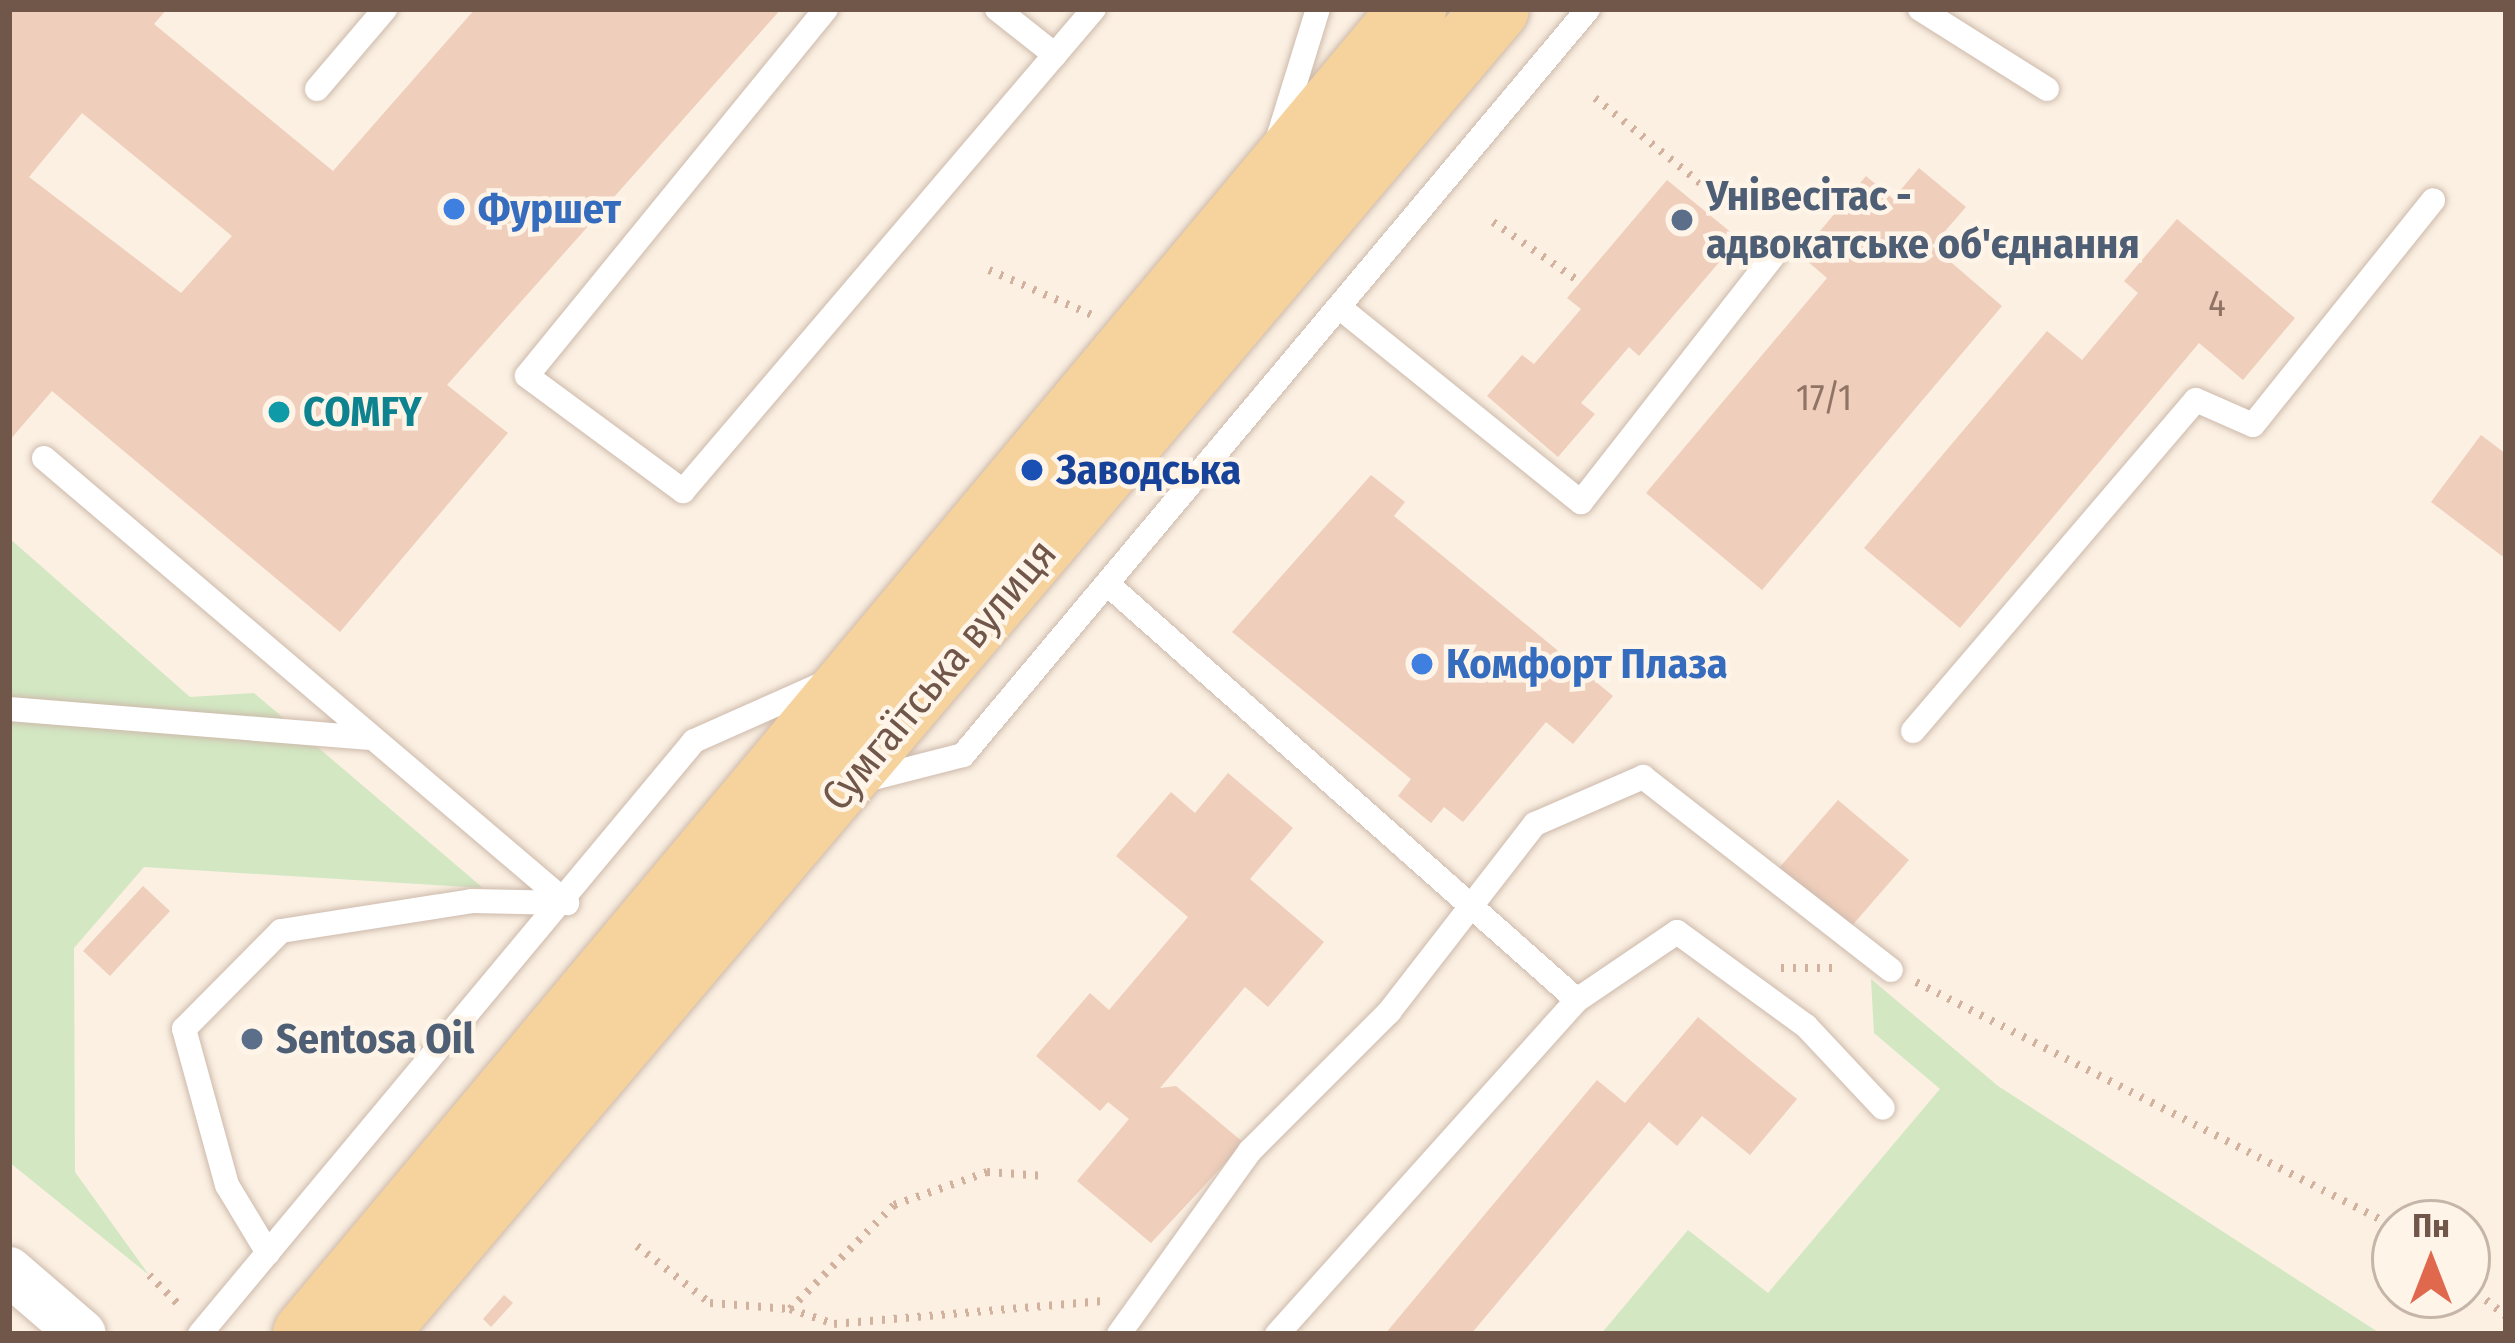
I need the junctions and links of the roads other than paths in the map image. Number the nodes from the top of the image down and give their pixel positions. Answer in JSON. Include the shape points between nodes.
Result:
{"nodes":[{"id":1,"x":826,"y":9,"type":"edge"},
{"id":2,"x":997,"y":9,"type":"edge"},
{"id":3,"x":1094,"y":9,"type":"edge"},
{"id":4,"x":1318,"y":9,"type":"edge"},
{"id":5,"x":1413,"y":9,"type":"edge"},
{"id":6,"x":1496,"y":9,"type":"edge"},
{"id":7,"x":1588,"y":9,"type":"edge"},
{"id":8,"x":1919,"y":9,"type":"edge"},
{"id":9,"x":371,"y":14,"type":"edge"},
{"id":10,"x":1055,"y":55,"type":"junction"},
{"id":11,"x":2047,"y":88,"type":"dead end"},
{"id":12,"x":317,"y":89,"type":"dead end"},
{"id":13,"x":2433,"y":200,"type":"dead end"},
{"id":14,"x":1257,"y":206,"type":"junction"},
{"id":15,"x":1776,"y":252,"type":"dead end"},
{"id":16,"x":1339,"y":307,"type":"junction"},
{"id":17,"x":44,"y":458,"type":"dead end"},
{"id":18,"x":1112,"y":587,"type":"junction"},
{"id":19,"x":876,"y":660,"type":"junction"},
{"id":20,"x":9,"y":709,"type":"edge"},
{"id":21,"x":1913,"y":731,"type":"dead end"},
{"id":22,"x":371,"y":738,"type":"junction"},
{"id":23,"x":848,"y":785,"type":"junction"},
{"id":24,"x":567,"y":904,"type":"junction"},
{"id":25,"x":1466,"y":908,"type":"junction"},
{"id":26,"x":1891,"y":970,"type":"road end"},
{"id":27,"x":1577,"y":1000,"type":"junction"},
{"id":28,"x":1883,"y":1108,"type":"dead end"},
{"id":29,"x":268,"y":1253,"type":"junction"},
{"id":30,"x":9,"y":1271,"type":"edge"},
{"id":31,"x":82,"y":1334,"type":"edge"},
{"id":32,"x":200,"y":1334,"type":"edge"},
{"id":33,"x":306,"y":1334,"type":"edge"},
{"id":34,"x":373,"y":1334,"type":"edge"},
{"id":35,"x":1119,"y":1334,"type":"edge"},
{"id":36,"x":1277,"y":1334,"type":"edge"}],
"edges":[{"from":1,"to":10,"type":"lane","via":[[526,376],[683,490]]},
{"from":2,"to":10,"type":"lane"},
{"from":3,"to":10,"type":"lane"},
{"from":4,"to":14,"type":"lane"},
{"from":5,"to":14,"type":"main road","name":"Сумгаїтська вулиця"},
{"from":6,"to":23,"type":"main road","name":"Сумгаїтська вулиця"},
{"from":7,"to":16,"type":"lane"},
{"from":8,"to":11,"type":"lane"},
{"from":9,"to":12,"type":"lane"},
{"from":13,"to":21,"type":"lane","via":[[2253,425],[2196,400]]},
{"from":14,"to":19,"type":"main road","name":"Сумгаїтська вулиця"},
{"from":15,"to":16,"type":"lane","via":[[1581,502]]},
{"from":16,"to":18,"type":"lane"},
{"from":17,"to":22,"type":"lane"},
{"from":18,"to":23,"type":"lane","via":[[963,755]]},
{"from":18,"to":25,"type":"lane","via":[[1225,678]]},
{"from":19,"to":24,"type":"lane","via":[[694,741]]},
{"from":19,"to":33,"type":"main road","name":"Сумгаїтська вулиця"},
{"from":20,"to":22,"type":"lane"},
{"from":22,"to":24,"type":"lane"},
{"from":23,"to":34,"type":"main road","name":"Сумгаїтська вулиця"},
{"from":24,"to":29,"type":"lane"},
{"from":24,"to":29,"type":"lane","via":[[472,901],[280,931],[184,1029],[227,1185]]},
{"from":25,"to":26,"type":"lane","via":[[1535,824],[1643,776]]},
{"from":25,"to":27,"type":"lane"},
{"from":25,"to":35,"type":"lane","via":[[1389,1012],[1250,1151]]},
{"from":27,"to":28,"type":"lane","via":[[1677,932],[1806,1026]]},
{"from":27,"to":36,"type":"lane"},
{"from":29,"to":32,"type":"lane"},
{"from":30,"to":31,"type":"street"}]}
